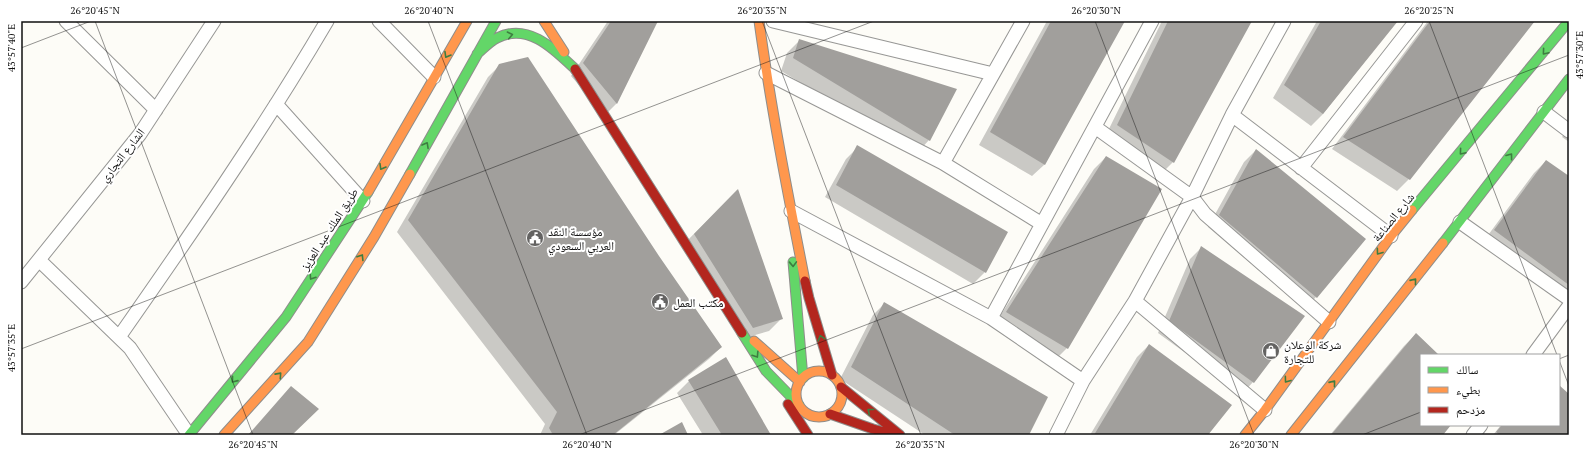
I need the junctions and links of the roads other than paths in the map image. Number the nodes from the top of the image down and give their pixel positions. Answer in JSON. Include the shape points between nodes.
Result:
{"nodes":[{"id":1,"x":66,"y":21,"type":"edge"},
{"id":2,"x":214,"y":21,"type":"edge"},
{"id":3,"x":327,"y":21,"type":"edge"},
{"id":4,"x":379,"y":21,"type":"edge"},
{"id":5,"x":467,"y":21,"type":"edge"},
{"id":6,"x":496,"y":21,"type":"edge"},
{"id":7,"x":544,"y":21,"type":"edge"},
{"id":8,"x":759,"y":21,"type":"edge"},
{"id":9,"x":773,"y":21,"type":"edge"},
{"id":10,"x":1023,"y":21,"type":"edge"},
{"id":11,"x":1152,"y":21,"type":"edge"},
{"id":12,"x":1284,"y":21,"type":"edge"},
{"id":13,"x":1416,"y":21,"type":"edge"},
{"id":14,"x":1568,"y":23,"type":"edge"},
{"id":15,"x":477,"y":54,"type":"junction"},
{"id":16,"x":575,"y":69,"type":"junction"},
{"id":17,"x":766,"y":72,"type":"junction"},
{"id":18,"x":994,"y":74,"type":"junction"},
{"id":19,"x":434,"y":77,"type":"junction"},
{"id":20,"x":1569,"y":79,"type":"edge"},
{"id":21,"x":276,"y":104,"type":"junction"},
{"id":22,"x":156,"y":110,"type":"junction"},
{"id":23,"x":1544,"y":112,"type":"junction"},
{"id":24,"x":1232,"y":115,"type":"junction"},
{"id":25,"x":1095,"y":127,"type":"junction"},
{"id":26,"x":1569,"y":131,"type":"edge"},
{"id":27,"x":943,"y":163,"type":"junction"},
{"id":28,"x":1302,"y":168,"type":"junction"},
{"id":29,"x":1192,"y":197,"type":"junction"},
{"id":30,"x":363,"y":200,"type":"junction"},
{"id":31,"x":791,"y":211,"type":"junction"},
{"id":32,"x":1460,"y":222,"type":"junction"},
{"id":33,"x":1042,"y":224,"type":"junction"},
{"id":34,"x":1391,"y":236,"type":"junction"},
{"id":35,"x":39,"y":260,"type":"junction"},
{"id":36,"x":21,"y":282,"type":"edge"},
{"id":37,"x":1569,"y":299,"type":"edge"},
{"id":38,"x":1135,"y":301,"type":"junction"},
{"id":39,"x":1569,"y":306,"type":"edge"},
{"id":40,"x":991,"y":318,"type":"junction"},
{"id":41,"x":735,"y":322,"type":"junction"},
{"id":42,"x":1329,"y":322,"type":"junction"},
{"id":43,"x":119,"y":337,"type":"junction"},
{"id":44,"x":1533,"y":354,"type":"edge"},
{"id":45,"x":766,"y":372,"type":"junction"},
{"id":46,"x":832,"y":375,"type":"junction"},
{"id":47,"x":801,"y":380,"type":"junction"},
{"id":48,"x":1083,"y":381,"type":"junction"},
{"id":49,"x":841,"y":388,"type":"junction"},
{"id":50,"x":801,"y":408,"type":"junction"},
{"id":51,"x":1266,"y":410,"type":"junction"},
{"id":52,"x":830,"y":414,"type":"junction"},
{"id":53,"x":1480,"y":426,"type":"edge"},
{"id":54,"x":873,"y":429,"type":"junction"},
{"id":55,"x":859,"y":434,"type":"edge"},
{"id":56,"x":189,"y":435,"type":"edge"},
{"id":57,"x":224,"y":435,"type":"edge"},
{"id":58,"x":810,"y":435,"type":"edge"},
{"id":59,"x":897,"y":435,"type":"edge"},
{"id":60,"x":900,"y":435,"type":"edge"},
{"id":61,"x":1056,"y":435,"type":"edge"},
{"id":62,"x":1245,"y":435,"type":"edge"},
{"id":63,"x":1291,"y":435,"type":"edge"},
{"id":64,"x":1473,"y":435,"type":"edge"}],
"edges":[{"from":1,"to":22,"type":"street"},
{"from":2,"to":22,"type":"street","name":"الشارع التجاري"},
{"from":3,"to":21,"type":"street"},
{"from":4,"to":19,"type":"street"},
{"from":5,"to":19,"type":"main road","name":"طريق الملك عبد العزيز","one_way":true},
{"from":6,"to":15,"type":"main road"},
{"from":7,"to":16,"type":"main road"},
{"from":8,"to":17,"type":"main road"},
{"from":9,"to":18,"type":"street"},
{"from":10,"to":18,"type":"street"},
{"from":11,"to":25,"type":"street"},
{"from":12,"to":24,"type":"street"},
{"from":13,"to":28,"type":"street"},
{"from":14,"to":34,"type":"main road","name":"شارع الصناعة","one_way":true},
{"from":15,"to":16,"type":"main road","one_way":true,"via":[[496,39],[514,33],[532,35],[551,46]]},
{"from":57,"to":15,"type":"main road","one_way":true,"via":[[308,342],[374,237]]},
{"from":16,"to":41,"type":"main road"},
{"from":17,"to":27,"type":"street"},
{"from":17,"to":31,"type":"main road"},
{"from":18,"to":27,"type":"street"},
{"from":19,"to":30,"type":"main road","name":"طريق الملك عبد العزيز","one_way":true},
{"from":20,"to":23,"type":"main road"},
{"from":21,"to":30,"type":"street"},
{"from":21,"to":43,"type":"street"},
{"from":22,"to":35,"type":"street","name":"الشارع التجاري","via":[[140,134]]},
{"from":23,"to":26,"type":"street"},
{"from":32,"to":23,"type":"main road","one_way":true},
{"from":24,"to":28,"type":"street"},
{"from":24,"to":29,"type":"street"},
{"from":25,"to":29,"type":"street"},
{"from":25,"to":33,"type":"street"},
{"from":27,"to":33,"type":"street"},
{"from":28,"to":34,"type":"street"},
{"from":29,"to":38,"type":"street"},
{"from":29,"to":42,"type":"street","via":[[1205,214]]},
{"from":30,"to":56,"type":"main road","name":"طريق الملك عبد العزيز","one_way":true,"via":[[286,318]]},
{"from":31,"to":40,"type":"street"},
{"from":46,"to":31,"type":"main road","one_way":true,"via":[[810,298]]},
{"from":31,"to":47,"type":"main road","one_way":true},
{"from":32,"to":37,"type":"street"},
{"from":63,"to":32,"type":"main road","one_way":true},
{"from":33,"to":40,"type":"street"},
{"from":34,"to":42,"type":"main road","name":"شارع الصناعة","one_way":true},
{"from":35,"to":36,"type":"street","name":"الشارع التجاري"},
{"from":35,"to":43,"type":"street"},
{"from":38,"to":48,"type":"street"},
{"from":38,"to":51,"type":"street"},
{"from":39,"to":44,"type":"street"},
{"from":40,"to":48,"type":"street"},
{"from":41,"to":45,"type":"main road","one_way":true},
{"from":41,"to":47,"type":"main road"},
{"from":42,"to":51,"type":"main road","name":"شارع الصناعة","one_way":true},
{"from":43,"to":56,"type":"street","via":[[130,348]]},
{"from":45,"to":50,"type":"main road"},
{"from":45,"to":58,"type":"main road"},
{"from":46,"to":47,"type":"main road","via":[[817,371],[809,373]]},
{"from":46,"to":49,"type":"main road"},
{"from":47,"to":50,"type":"main road","via":[[796,391]]},
{"from":48,"to":61,"type":"street"},
{"from":49,"to":52,"type":"main road","via":[[840,403]]},
{"from":60,"to":49,"type":"main road","one_way":true},
{"from":50,"to":52,"type":"main road","via":[[816,417]]},
{"from":50,"to":58,"type":"main road"},
{"from":51,"to":62,"type":"main road","name":"شارع الصناعة"},
{"from":52,"to":54,"type":"main road"},
{"from":53,"to":64,"type":"street"},
{"from":54,"to":55,"type":"main road"},
{"from":54,"to":59,"type":"main road"}]}
